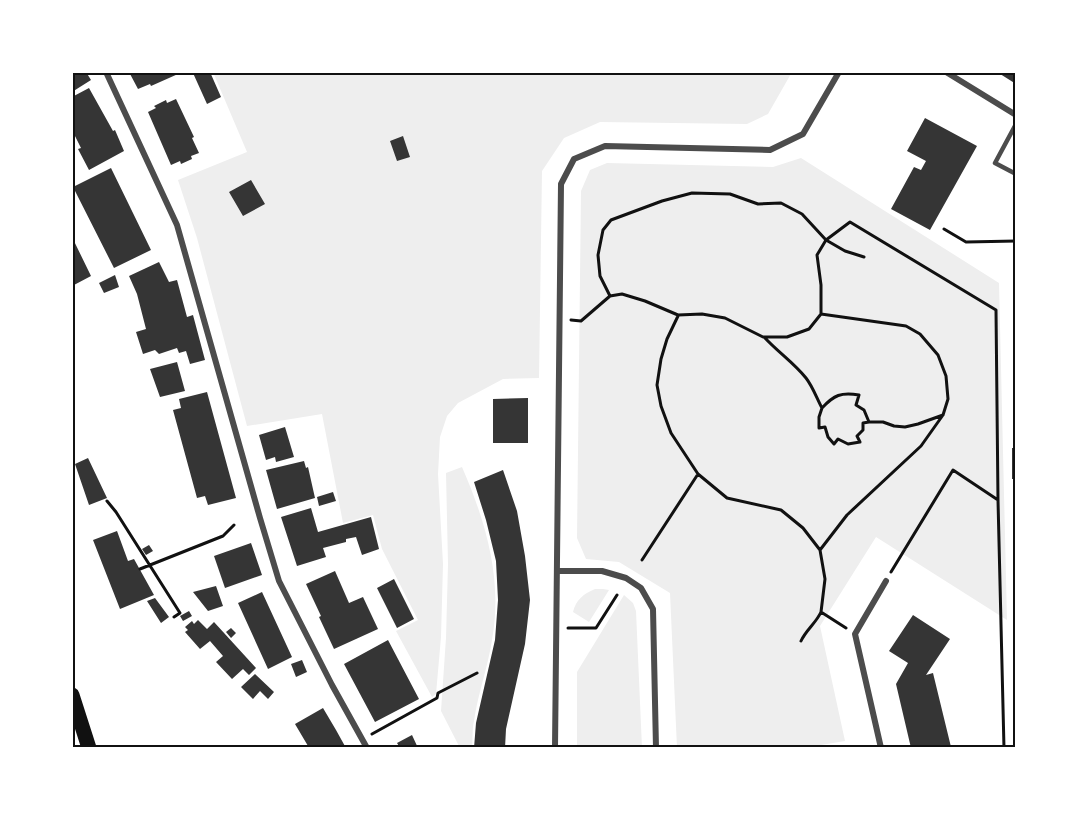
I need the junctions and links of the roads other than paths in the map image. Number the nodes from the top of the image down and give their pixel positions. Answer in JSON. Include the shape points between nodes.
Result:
{"nodes":[{"id":1,"x":106,"y":72,"type":"edge"},
{"id":2,"x":839,"y":72,"type":"edge"},
{"id":3,"x":946,"y":72,"type":"edge"},
{"id":4,"x":1016,"y":115,"type":"edge"},
{"id":5,"x":1016,"y":124,"type":"edge"},
{"id":6,"x":1016,"y":174,"type":"edge"},
{"id":7,"x":557,"y":570,"type":"junction"},
{"id":8,"x":886,"y":581,"type":"dead end"},
{"id":9,"x":72,"y":695,"type":"edge"},
{"id":10,"x":89,"y":748,"type":"edge"},
{"id":11,"x":367,"y":748,"type":"edge"},
{"id":12,"x":555,"y":748,"type":"edge"},
{"id":13,"x":656,"y":748,"type":"edge"},
{"id":14,"x":881,"y":748,"type":"edge"}],
"edges":[{"from":1,"to":11,"type":"street","via":[[177,225],[279,581]]},
{"from":2,"to":7,"type":"street","via":[[803,134],[770,150],[605,146],[574,159],[561,184]]},
{"from":3,"to":4,"type":"street"},
{"from":5,"to":6,"type":"lane","via":[[995,163]]},
{"from":7,"to":12,"type":"street"},
{"from":7,"to":13,"type":"street","via":[[602,571],[626,578],[641,588],[652,609]]},
{"from":8,"to":14,"type":"street","via":[[855,634]]},
{"from":9,"to":10,"type":"main road"}]}
